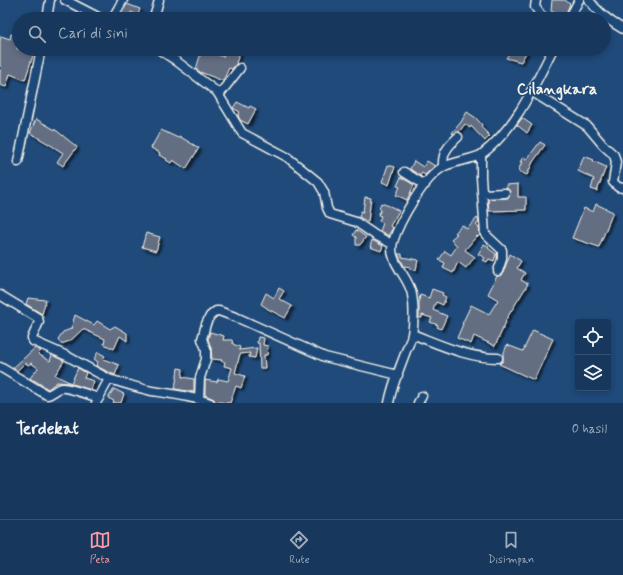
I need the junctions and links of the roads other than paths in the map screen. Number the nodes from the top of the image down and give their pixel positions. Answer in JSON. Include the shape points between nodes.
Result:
{"nodes":[{"id":1,"x":50,"y":0,"type":"edge"},
{"id":2,"x":65,"y":0,"type":"edge"},
{"id":3,"x":122,"y":0,"type":"edge"},
{"id":4,"x":159,"y":0,"type":"edge"},
{"id":5,"x":536,"y":0,"type":"edge"},
{"id":6,"x":579,"y":0,"type":"edge"},
{"id":7,"x":589,"y":0,"type":"edge"},
{"id":8,"x":47,"y":12,"type":"edge"},
{"id":9,"x":88,"y":12,"type":"edge"},
{"id":10,"x":116,"y":12,"type":"edge"},
{"id":11,"x":156,"y":12,"type":"edge"},
{"id":12,"x":539,"y":12,"type":"edge"},
{"id":13,"x":573,"y":12,"type":"edge"},
{"id":14,"x":597,"y":12,"type":"edge"},
{"id":15,"x":611,"y":22,"type":"edge"},
{"id":16,"x":623,"y":29,"type":"edge"},
{"id":17,"x":40,"y":56,"type":"edge"},
{"id":18,"x":169,"y":56,"type":"edge"},
{"id":19,"x":549,"y":56,"type":"edge"},
{"id":20,"x":240,"y":68,"type":"dead end"},
{"id":21,"x":531,"y":91,"type":"junction"},
{"id":22,"x":219,"y":95,"type":"junction"},
{"id":23,"x":458,"y":137,"type":"dead end"},
{"id":24,"x":481,"y":155,"type":"junction"},
{"id":25,"x":18,"y":162,"type":"dead end"},
{"id":26,"x":443,"y":166,"type":"junction"},
{"id":27,"x":404,"y":172,"type":"dead end"},
{"id":28,"x":425,"y":184,"type":"junction"},
{"id":29,"x":623,"y":188,"type":"edge"},
{"id":30,"x":505,"y":193,"type":"dead end"},
{"id":31,"x":482,"y":194,"type":"junction"},
{"id":32,"x":392,"y":244,"type":"junction"},
{"id":33,"x":498,"y":271,"type":"dead end"},
{"id":34,"x":0,"y":295,"type":"edge"},
{"id":35,"x":412,"y":334,"type":"junction"},
{"id":36,"x":498,"y":358,"type":"dead end"},
{"id":37,"x":0,"y":367,"type":"edge"},
{"id":38,"x":398,"y":375,"type":"junction"},
{"id":39,"x":109,"y":380,"type":"junction"},
{"id":40,"x":198,"y":399,"type":"junction"},
{"id":41,"x":98,"y":401,"type":"edge"},
{"id":42,"x":210,"y":403,"type":"edge"},
{"id":43,"x":389,"y":403,"type":"edge"}],
"edges":[{"from":1,"to":8,"type":"street"},
{"from":2,"to":9,"type":"street"},
{"from":3,"to":10,"type":"street"},
{"from":4,"to":11,"type":"street"},
{"from":5,"to":12,"type":"street","via":[[535,7]]},
{"from":6,"to":13,"type":"street"},
{"from":7,"to":14,"type":"street"},
{"from":15,"to":16,"type":"street"},
{"from":17,"to":25,"type":"street"},
{"from":18,"to":22,"type":"street"},
{"from":19,"to":21,"type":"street"},
{"from":20,"to":22,"type":"street"},
{"from":21,"to":24,"type":"street","via":[[508,127]]},
{"from":21,"to":29,"type":"street","via":[[587,126],[614,155],[616,162],[613,182]]},
{"from":22,"to":32,"type":"street","via":[[242,133],[287,157],[318,182],[324,192],[326,208],[330,214],[356,222]]},
{"from":23,"to":26,"type":"street","via":[[444,152]]},
{"from":24,"to":26,"type":"street"},
{"from":24,"to":31,"type":"street"},
{"from":26,"to":28,"type":"street"},
{"from":27,"to":28,"type":"street"},
{"from":28,"to":32,"type":"street","via":[[407,210]]},
{"from":30,"to":31,"type":"street"},
{"from":31,"to":33,"type":"street","via":[[485,234],[502,250]]},
{"from":32,"to":35,"type":"street","via":[[392,255],[409,283],[412,295]]},
{"from":34,"to":39,"type":"street","via":[[38,318],[33,341],[67,356]]},
{"from":35,"to":36,"type":"street","via":[[473,356]]},
{"from":35,"to":38,"type":"street"},
{"from":37,"to":41,"type":"street","via":[[45,394],[66,388]]},
{"from":38,"to":40,"type":"street","via":[[325,357],[238,318],[216,311],[210,316],[202,338],[206,359],[200,378]]},
{"from":38,"to":43,"type":"street"},
{"from":39,"to":40,"type":"street"},
{"from":39,"to":41,"type":"street"},
{"from":40,"to":42,"type":"street"}]}
